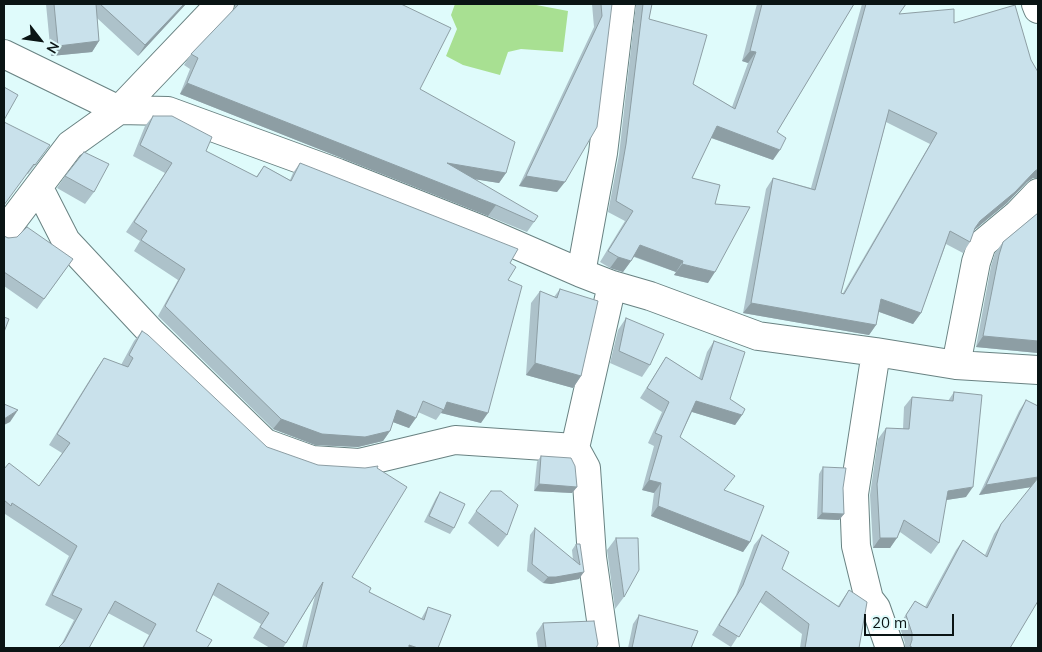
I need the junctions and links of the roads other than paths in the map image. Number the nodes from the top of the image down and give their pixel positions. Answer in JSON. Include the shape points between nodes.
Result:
{"nodes":[{"id":1,"x":220,"y":4,"type":"edge"},
{"id":2,"x":621,"y":4,"type":"edge"},
{"id":3,"x":1036,"y":4,"type":"edge"},
{"id":4,"x":1038,"y":9,"type":"edge"},
{"id":5,"x":4,"y":54,"type":"edge"},
{"id":6,"x":119,"y":110,"type":"junction"},
{"id":7,"x":38,"y":188,"type":"junction"},
{"id":8,"x":1038,"y":193,"type":"edge"},
{"id":9,"x":4,"y":232,"type":"edge"},
{"id":10,"x":581,"y":273,"type":"junction"},
{"id":11,"x":612,"y":285,"type":"junction"},
{"id":12,"x":876,"y":352,"type":"junction"},
{"id":13,"x":956,"y":365,"type":"junction"},
{"id":14,"x":1038,"y":370,"type":"edge"},
{"id":15,"x":575,"y":448,"type":"junction"},
{"id":16,"x":605,"y":648,"type":"edge"},
{"id":17,"x":890,"y":648,"type":"edge"}],
"edges":[{"from":1,"to":6,"type":"street"},
{"from":2,"to":10,"type":"street","via":[[603,153]]},
{"from":3,"to":4,"type":"street"},
{"from":5,"to":6,"type":"street"},
{"from":6,"to":7,"type":"street","via":[[70,145]]},
{"from":6,"to":10,"type":"street","via":[[168,110],[338,173]]},
{"from":7,"to":9,"type":"street"},
{"from":7,"to":15,"type":"street","via":[[66,242],[265,443],[312,460],[359,463],[455,440]]},
{"from":8,"to":13,"type":"street","via":[[982,244]]},
{"from":10,"to":11,"type":"street"},
{"from":11,"to":12,"type":"street","via":[[758,336]]},
{"from":11,"to":15,"type":"street"},
{"from":12,"to":13,"type":"street"},
{"from":12,"to":17,"type":"street","via":[[854,494],[856,546],[869,599],[876,608]]},
{"from":13,"to":14,"type":"street"},
{"from":15,"to":16,"type":"street","via":[[586,468],[592,557]]}]}
